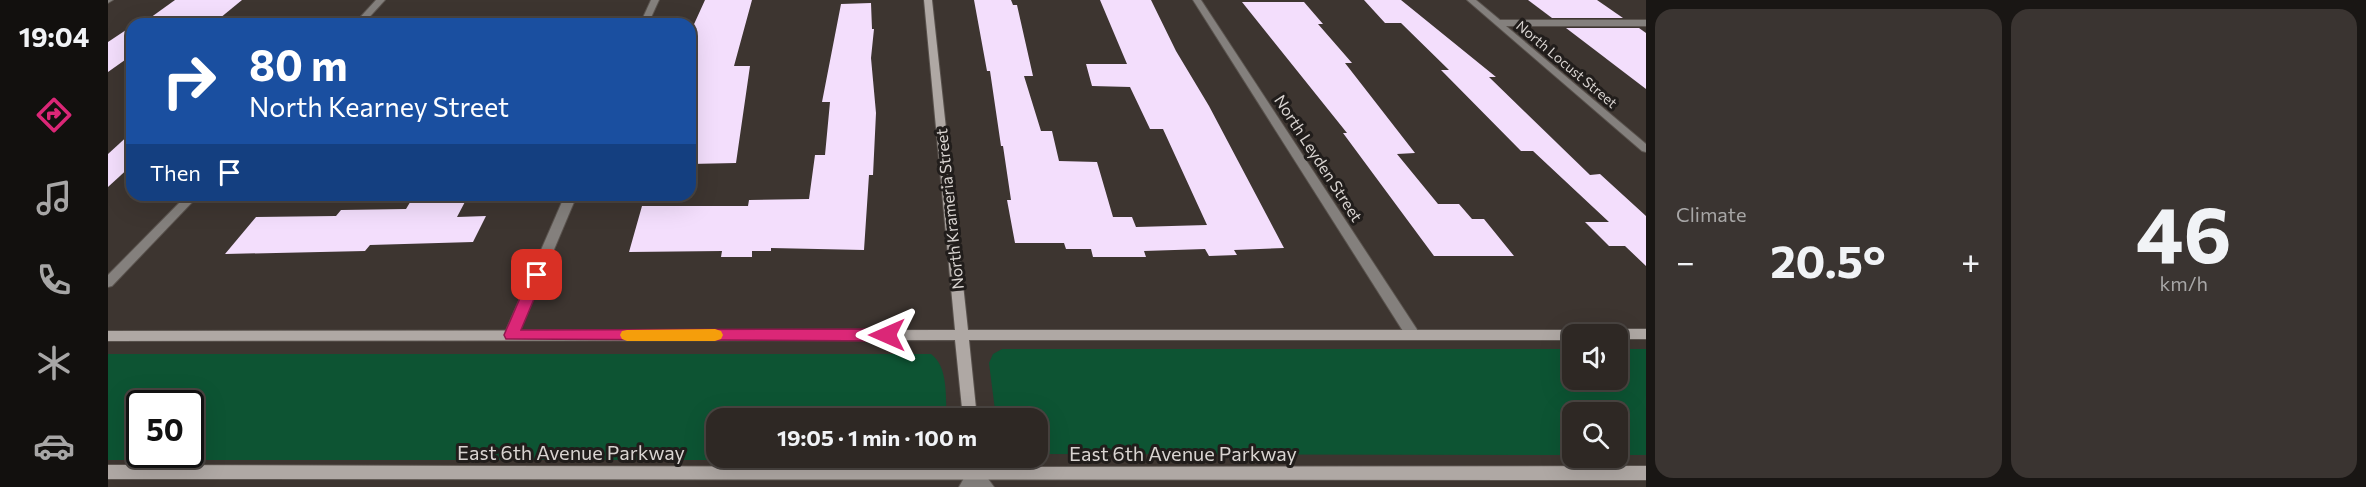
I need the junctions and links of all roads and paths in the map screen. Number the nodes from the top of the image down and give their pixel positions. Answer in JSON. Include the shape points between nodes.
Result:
{"nodes":[{"id":1,"x":381,"y":0,"type":"edge"},
{"id":2,"x":655,"y":0,"type":"edge"},
{"id":3,"x":928,"y":0,"type":"edge"},
{"id":4,"x":1197,"y":0,"type":"edge"},
{"id":5,"x":1471,"y":0,"type":"edge"},
{"id":6,"x":364,"y":18,"type":"edge"},
{"id":7,"x":647,"y":18,"type":"edge"},
{"id":8,"x":1498,"y":23,"type":"junction"},
{"id":9,"x":1646,"y":23,"type":"edge"},
{"id":10,"x":1646,"y":149,"type":"edge"},
{"id":11,"x":187,"y":201,"type":"edge"},
{"id":12,"x":568,"y":201,"type":"edge"},
{"id":13,"x":108,"y":283,"type":"edge"},
{"id":14,"x":1562,"y":334,"type":"edge"},
{"id":15,"x":1628,"y":334,"type":"edge"},
{"id":16,"x":1646,"y":334,"type":"edge"},
{"id":17,"x":511,"y":335,"type":"junction"},
{"id":18,"x":961,"y":335,"type":"junction"},
{"id":19,"x":1413,"y":335,"type":"junction"},
{"id":20,"x":108,"y":336,"type":"edge"},
{"id":21,"x":969,"y":408,"type":"edge"},
{"id":22,"x":108,"y":472,"type":"edge"},
{"id":23,"x":1646,"y":473,"type":"edge"},
{"id":24,"x":971,"y":481,"type":"edge"},
{"id":25,"x":986,"y":487,"type":"edge"}],
"edges":[{"from":1,"to":6,"type":"street"},
{"from":2,"to":7,"type":"street"},
{"from":3,"to":18,"type":"main road","name":"North Krameria Street"},
{"from":4,"to":19,"type":"street","name":"North Leyden Street"},
{"from":5,"to":8,"type":"street","name":"North Locust Street"},
{"from":8,"to":9,"type":"street"},
{"from":8,"to":10,"type":"street","name":"North Locust Street"},
{"from":11,"to":13,"type":"street"},
{"from":12,"to":17,"type":"street"},
{"from":14,"to":19,"type":"main road"},
{"from":15,"to":16,"type":"main road"},
{"from":17,"to":18,"type":"main road"},
{"from":17,"to":20,"type":"main road"},
{"from":18,"to":19,"type":"main road"},
{"from":18,"to":21,"type":"main road","name":"North Krameria Street"},
{"from":22,"to":24,"type":"main road","name":"East 6th Avenue Parkway"},
{"from":23,"to":24,"type":"main road","name":"East 6th Avenue Parkway"},
{"from":24,"to":25,"type":"street"}]}
